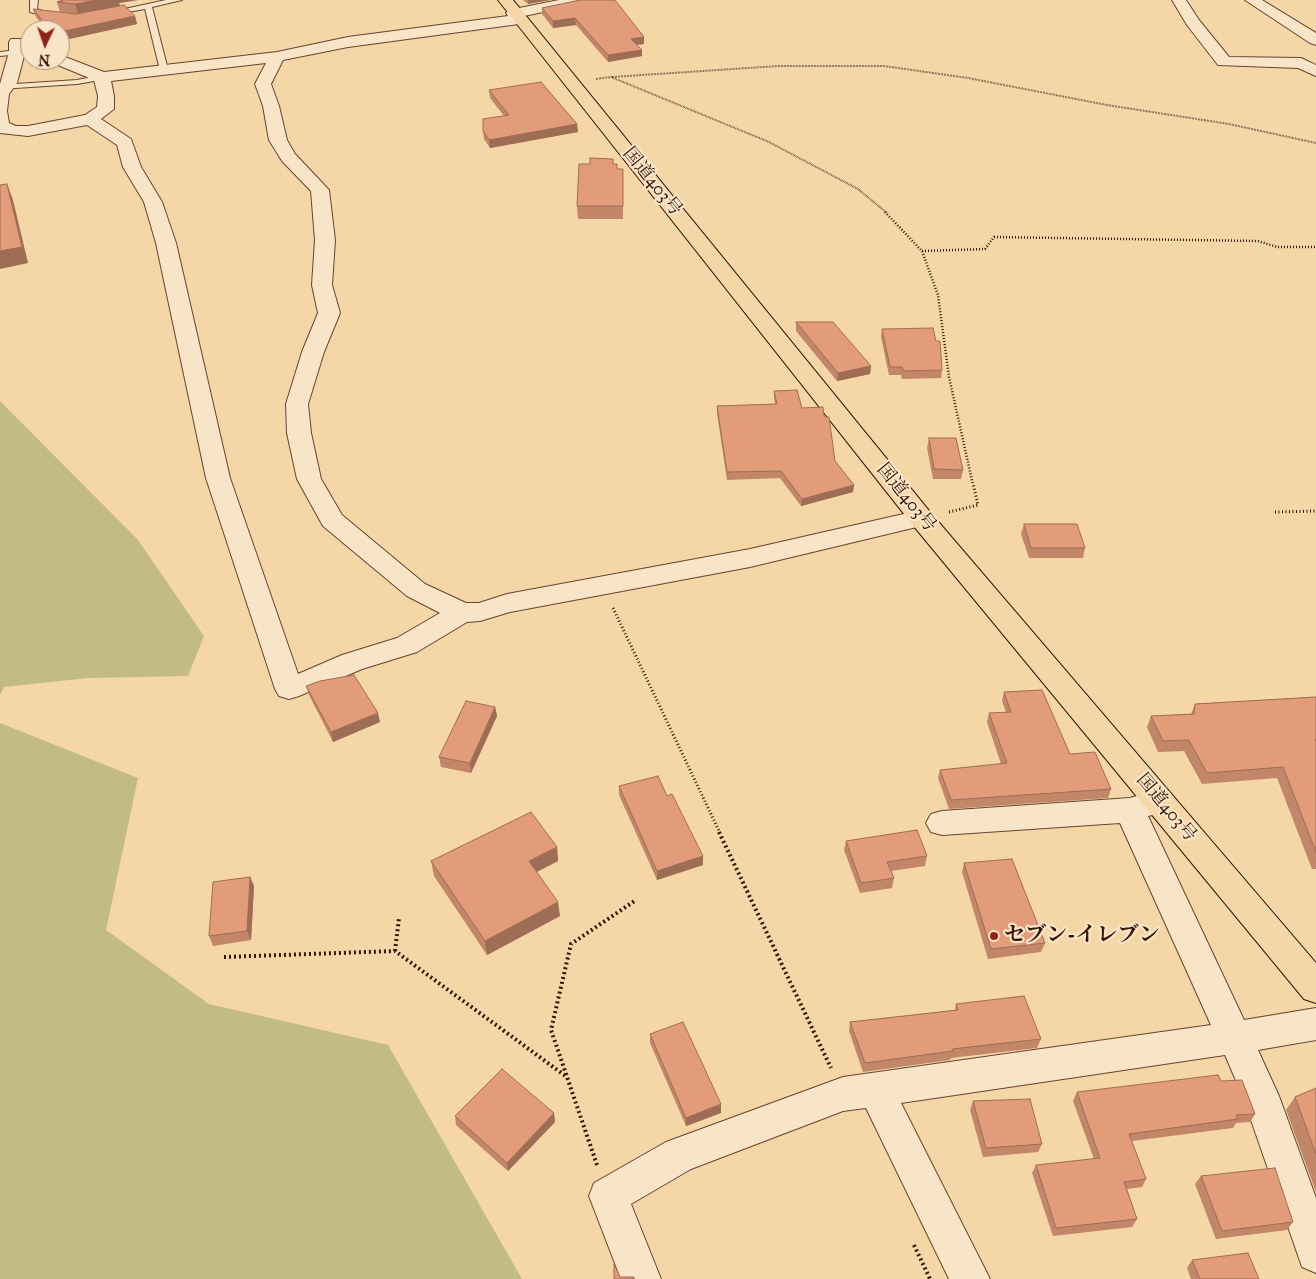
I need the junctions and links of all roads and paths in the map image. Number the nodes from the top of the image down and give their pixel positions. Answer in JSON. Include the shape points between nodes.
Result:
{"nodes":[{"id":1,"x":34,"y":0,"type":"edge"},
{"id":2,"x":178,"y":0,"type":"edge"},
{"id":3,"x":582,"y":0,"type":"edge"},
{"id":4,"x":1179,"y":0,"type":"edge"},
{"id":5,"x":1252,"y":0,"type":"edge"},
{"id":6,"x":148,"y":6,"type":"junction"},
{"id":7,"x":513,"y":11,"type":"edge"},
{"id":8,"x":103,"y":14,"type":"edge"},
{"id":9,"x":60,"y":17,"type":"edge"},
{"id":10,"x":0,"y":34,"type":"edge"},
{"id":11,"x":1316,"y":40,"type":"edge"},
{"id":12,"x":20,"y":46,"type":"edge"},
{"id":13,"x":20,"y":47,"type":"edge"},
{"id":14,"x":20,"y":49,"type":"edge"},
{"id":15,"x":0,"y":54,"type":"edge"},
{"id":16,"x":277,"y":57,"type":"junction"},
{"id":17,"x":70,"y":65,"type":"edge"},
{"id":18,"x":164,"y":70,"type":"junction"},
{"id":19,"x":1316,"y":71,"type":"edge"},
{"id":20,"x":611,"y":77,"type":"junction"},
{"id":21,"x":102,"y":78,"type":"junction"},
{"id":22,"x":571,"y":81,"type":"junction"},
{"id":23,"x":3,"y":88,"type":"edge"},
{"id":24,"x":0,"y":111,"type":"edge"},
{"id":25,"x":90,"y":119,"type":"junction"},
{"id":26,"x":1316,"y":143,"type":"edge"},
{"id":27,"x":1316,"y":247,"type":"edge"},
{"id":28,"x":922,"y":251,"type":"junction"},
{"id":29,"x":1316,"y":511,"type":"edge"},
{"id":30,"x":1275,"y":512,"type":"dead end"},
{"id":31,"x":921,"y":518,"type":"junction"},
{"id":32,"x":602,"y":585,"type":"junction"},
{"id":33,"x":462,"y":613,"type":"junction"},
{"id":34,"x":1145,"y":805,"type":"junction"},
{"id":35,"x":942,"y":823,"type":"dead end"},
{"id":36,"x":636,"y":900,"type":"dead end"},
{"id":37,"x":399,"y":918,"type":"dead end"},
{"id":38,"x":395,"y":951,"type":"junction"},
{"id":39,"x":224,"y":957,"type":"dead end"},
{"id":40,"x":1316,"y":988,"type":"edge"},
{"id":41,"x":1316,"y":1024,"type":"edge"},
{"id":42,"x":1234,"y":1038,"type":"junction"},
{"id":43,"x":567,"y":1077,"type":"junction"},
{"id":44,"x":860,"y":1092,"type":"junction"},
{"id":45,"x":608,"y":1196,"type":"junction"},
{"id":46,"x":913,"y":1244,"type":"dead end"},
{"id":47,"x":1316,"y":1253,"type":"edge"},
{"id":48,"x":641,"y":1279,"type":"edge"},
{"id":49,"x":930,"y":1279,"type":"edge"},
{"id":50,"x":970,"y":1279,"type":"edge"}],
"edges":[{"from":1,"to":9,"type":"lane","via":[[33,10]]},
{"from":2,"to":6,"type":"lane"},
{"from":3,"to":7,"type":"street"},
{"from":4,"to":19,"type":"street","via":[[1224,62],[1301,63]]},
{"from":5,"to":11,"type":"street"},
{"from":6,"to":8,"type":"lane"},
{"from":6,"to":18,"type":"lane"},
{"from":7,"to":16,"type":"street"},
{"from":7,"to":22,"type":"highway","name":"国道403号"},
{"from":10,"to":12,"type":"street"},
{"from":13,"to":15,"type":"lane"},
{"from":14,"to":23,"type":"street"},
{"from":16,"to":18,"type":"street"},
{"from":16,"to":33,"type":"street","via":[[263,84],[272,106],[278,140],[288,157],[320,190],[325,240],[322,286],[329,313],[297,404],[298,433],[309,479],[332,520],[416,590]]},
{"from":17,"to":21,"type":"street"},
{"from":18,"to":21,"type":"street"},
{"from":20,"to":22,"type":"path"},
{"from":20,"to":26,"type":"path","via":[[778,66],[884,66],[1229,124]]},
{"from":20,"to":28,"type":"path","via":[[769,142],[858,189],[892,217]]},
{"from":21,"to":23,"type":"lane"},
{"from":21,"to":25,"type":"street","via":[[105,109]]},
{"from":22,"to":31,"type":"highway","name":"国道403号"},
{"from":23,"to":24,"type":"street"},
{"from":24,"to":25,"type":"street","via":[[0,125],[16,131]]},
{"from":25,"to":33,"type":"street","via":[[125,142],[132,167],[152,202],[166,243],[218,478],[289,689],[352,662],[407,645]]},
{"from":27,"to":28,"type":"path","via":[[1277,247],[1258,241],[994,238],[985,249]]},
{"from":28,"to":31,"type":"path","via":[[938,295],[949,377],[978,505]]},
{"from":29,"to":30,"type":"path"},
{"from":31,"to":32,"type":"street","via":[[750,558]]},
{"from":31,"to":34,"type":"highway","name":"国道403号"},
{"from":32,"to":33,"type":"street","via":[[480,612]]},
{"from":32,"to":44,"type":"path"},
{"from":34,"to":35,"type":"street"},
{"from":34,"to":40,"type":"highway","name":"国道403号"},
{"from":34,"to":42,"type":"street"},
{"from":36,"to":43,"type":"path","via":[[571,944],[551,1030]]},
{"from":37,"to":38,"type":"path"},
{"from":38,"to":39,"type":"path"},
{"from":38,"to":43,"type":"path"},
{"from":41,"to":42,"type":"street"},
{"from":42,"to":44,"type":"street"},
{"from":42,"to":47,"type":"street","via":[[1261,1096]]},
{"from":43,"to":45,"type":"path"},
{"from":44,"to":45,"type":"street","via":[[679,1155]]},
{"from":44,"to":50,"type":"street"},
{"from":45,"to":48,"type":"street"},
{"from":46,"to":49,"type":"path"}]}
